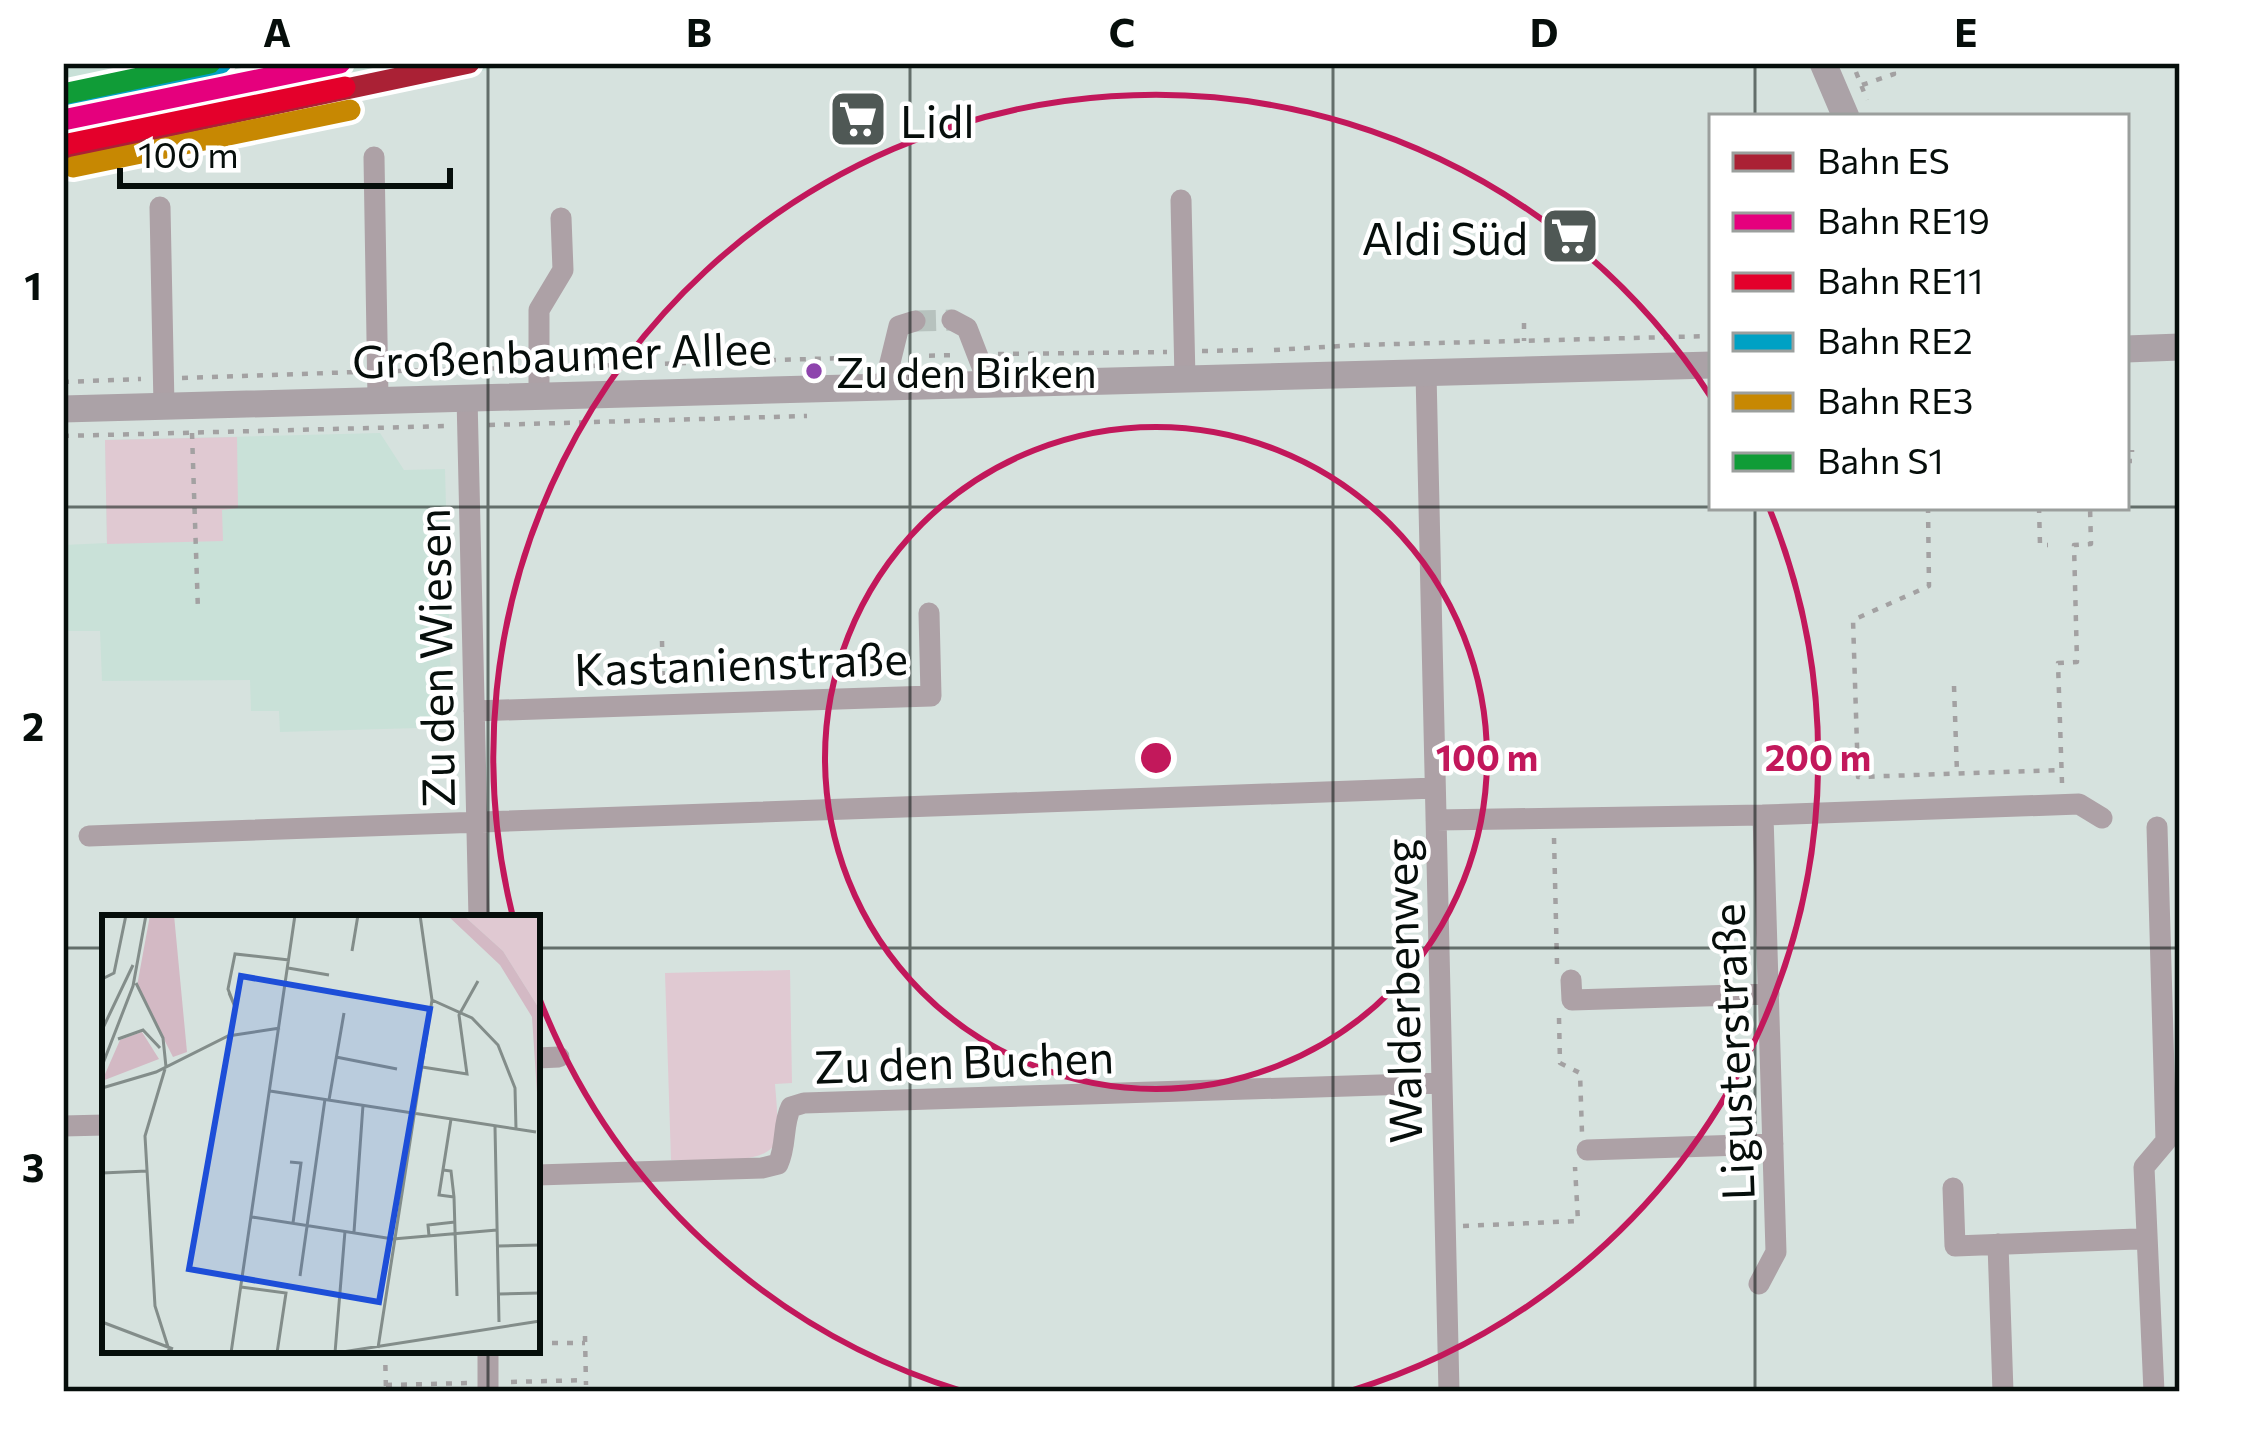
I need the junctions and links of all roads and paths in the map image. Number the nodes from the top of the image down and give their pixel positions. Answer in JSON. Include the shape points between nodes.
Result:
{"nodes":[{"id":1,"x":1822,"y":63,"type":"edge"},
{"id":2,"x":1892,"y":63,"type":"edge"},
{"id":3,"x":1862,"y":85,"type":"dead end"},
{"id":4,"x":1845,"y":114,"type":"edge"},
{"id":5,"x":374,"y":157,"type":"dead end"},
{"id":6,"x":1180,"y":200,"type":"dead end"},
{"id":7,"x":160,"y":207,"type":"dead end"},
{"id":8,"x":561,"y":218,"type":"dead end"},
{"id":9,"x":952,"y":320,"type":"dead end"},
{"id":10,"x":914,"y":321,"type":"dead end"},
{"id":11,"x":1524,"y":323,"type":"dead end"},
{"id":12,"x":1524,"y":341,"type":"dead end"},
{"id":13,"x":2180,"y":347,"type":"edge"},
{"id":14,"x":2129,"y":349,"type":"edge"},
{"id":15,"x":1709,"y":365,"type":"edge"},
{"id":16,"x":1426,"y":373,"type":"junction"},
{"id":17,"x":1185,"y":379,"type":"junction"},
{"id":18,"x":984,"y":384,"type":"junction"},
{"id":19,"x":887,"y":386,"type":"junction"},
{"id":20,"x":539,"y":395,"type":"junction"},
{"id":21,"x":467,"y":397,"type":"junction"},
{"id":22,"x":378,"y":400,"type":"junction"},
{"id":23,"x":164,"y":406,"type":"junction"},
{"id":24,"x":63,"y":409,"type":"edge"},
{"id":25,"x":192,"y":433,"type":"dead end"},
{"id":26,"x":2132,"y":450,"type":"dead end"},
{"id":27,"x":2129,"y":461,"type":"edge"},
{"id":28,"x":1928,"y":510,"type":"edge"},
{"id":29,"x":2039,"y":510,"type":"edge"},
{"id":30,"x":2090,"y":510,"type":"edge"},
{"id":31,"x":2048,"y":545,"type":"dead end"},
{"id":32,"x":198,"y":611,"type":"dead end"},
{"id":33,"x":928,"y":613,"type":"dead end"},
{"id":34,"x":662,"y":641,"type":"dead end"},
{"id":35,"x":1954,"y":686,"type":"dead end"},
{"id":36,"x":664,"y":705,"type":"junction"},
{"id":37,"x":474,"y":711,"type":"junction"},
{"id":38,"x":1957,"y":773,"type":"junction"},
{"id":39,"x":1435,"y":788,"type":"junction"},
{"id":40,"x":1763,"y":814,"type":"junction"},
{"id":41,"x":1553,"y":818,"type":"junction"},
{"id":42,"x":2102,"y":818,"type":"dead end"},
{"id":43,"x":1436,"y":820,"type":"junction"},
{"id":44,"x":477,"y":823,"type":"junction"},
{"id":45,"x":2157,"y":827,"type":"dead end"},
{"id":46,"x":89,"y":836,"type":"dead end"},
{"id":47,"x":478,"y":915,"type":"edge"},
{"id":48,"x":1567,"y":993,"type":"junction"},
{"id":49,"x":1769,"y":994,"type":"junction"},
{"id":50,"x":1442,"y":1083,"type":"junction"},
{"id":51,"x":102,"y":1125,"type":"edge"},
{"id":52,"x":63,"y":1126,"type":"edge"},
{"id":53,"x":1773,"y":1144,"type":"junction"},
{"id":54,"x":1585,"y":1150,"type":"junction"},
{"id":55,"x":540,"y":1175,"type":"edge"},
{"id":56,"x":1953,"y":1188,"type":"dead end"},
{"id":57,"x":1445,"y":1227,"type":"junction"},
{"id":58,"x":2137,"y":1239,"type":"dead end"},
{"id":59,"x":1998,"y":1244,"type":"junction"},
{"id":60,"x":1759,"y":1284,"type":"dead end"},
{"id":61,"x":540,"y":1343,"type":"edge"},
{"id":62,"x":385,"y":1353,"type":"edge"},
{"id":63,"x":488,"y":1353,"type":"edge"},
{"id":64,"x":586,"y":1385,"type":"dead end"},
{"id":65,"x":386,"y":1391,"type":"edge"},
{"id":66,"x":488,"y":1392,"type":"edge"},
{"id":67,"x":1449,"y":1392,"type":"edge"},
{"id":68,"x":2003,"y":1392,"type":"edge"},
{"id":69,"x":2154,"y":1392,"type":"edge"}],
"edges":[{"from":1,"to":4,"type":"main road"},
{"from":2,"to":3,"type":"path","via":[[1894,74]]},
{"from":5,"to":22,"type":"street"},
{"from":6,"to":17,"type":"street"},
{"from":7,"to":23,"type":"street"},
{"from":8,"to":20,"type":"street","via":[[563,270],[538,310]]},
{"from":9,"to":18,"type":"street","via":[[968,328]]},
{"from":10,"to":19,"type":"street","via":[[899,326]]},
{"from":11,"to":12,"type":"path"},
{"from":13,"to":14,"type":"main road"},
{"from":15,"to":16,"type":"main road","name":"Großenbaumer Allee"},
{"from":16,"to":17,"type":"main road","name":"Großenbaumer Allee"},
{"from":16,"to":39,"type":"street","name":"Walderbenweg"},
{"from":17,"to":18,"type":"main road","name":"Großenbaumer Allee"},
{"from":18,"to":19,"type":"main road","name":"Großenbaumer Allee"},
{"from":19,"to":20,"type":"main road","name":"Großenbaumer Allee"},
{"from":20,"to":21,"type":"main road","name":"Großenbaumer Allee"},
{"from":21,"to":22,"type":"main road","name":"Großenbaumer Allee"},
{"from":21,"to":37,"type":"street","name":"Zu den Wiesen"},
{"from":22,"to":23,"type":"main road","name":"Großenbaumer Allee"},
{"from":23,"to":24,"type":"main road","name":"Großenbaumer Allee"},
{"from":25,"to":32,"type":"path"},
{"from":26,"to":27,"type":"path"},
{"from":28,"to":38,"type":"path","via":[[1929,586],[1853,620],[1858,777]]},
{"from":29,"to":31,"type":"path","via":[[2040,545]]},
{"from":30,"to":38,"type":"path","via":[[2091,544],[2072,545],[2078,662],[2058,663],[2061,770]]},
{"from":33,"to":36,"type":"street","name":"Kastanienstraße","via":[[931,696]]},
{"from":34,"to":36,"type":"path"},
{"from":35,"to":38,"type":"path"},
{"from":36,"to":37,"type":"street","name":"Kastanienstraße"},
{"from":37,"to":44,"type":"street","name":"Zu den Wiesen"},
{"from":39,"to":43,"type":"street","name":"Walderbenweg"},
{"from":39,"to":44,"type":"street"},
{"from":40,"to":41,"type":"street"},
{"from":40,"to":42,"type":"street","via":[[2079,804]]},
{"from":40,"to":49,"type":"street","name":"Ligusterstraße"},
{"from":41,"to":43,"type":"street"},
{"from":41,"to":48,"type":"path"},
{"from":43,"to":50,"type":"street","name":"Walderbenweg"},
{"from":44,"to":46,"type":"street"},
{"from":44,"to":47,"type":"street","name":"Zu den Wiesen"},
{"from":45,"to":69,"type":"street","via":[[2166,1141],[2144,1168]]},
{"from":48,"to":49,"type":"street"},
{"from":48,"to":54,"type":"path","via":[[1560,1064],[1580,1073]]},
{"from":49,"to":53,"type":"street","name":"Ligusterstraße"},
{"from":50,"to":55,"type":"street","name":"Zu den Buchen","via":[[804,1102],[786,1118],[778,1164]]},
{"from":50,"to":57,"type":"street","name":"Walderbenweg"},
{"from":51,"to":52,"type":"street"},
{"from":53,"to":54,"type":"street"},
{"from":53,"to":60,"type":"street","name":"Ligusterstraße","via":[[1776,1252]]},
{"from":54,"to":57,"type":"path","via":[[1575,1157],[1578,1221]]},
{"from":56,"to":59,"type":"street","via":[[1954,1246]]},
{"from":57,"to":67,"type":"street","name":"Walderbenweg"},
{"from":58,"to":59,"type":"street"},
{"from":59,"to":68,"type":"street"},
{"from":61,"to":64,"type":"path","via":[[585,1339]]},
{"from":62,"to":65,"type":"path"},
{"from":63,"to":66,"type":"street"}]}
